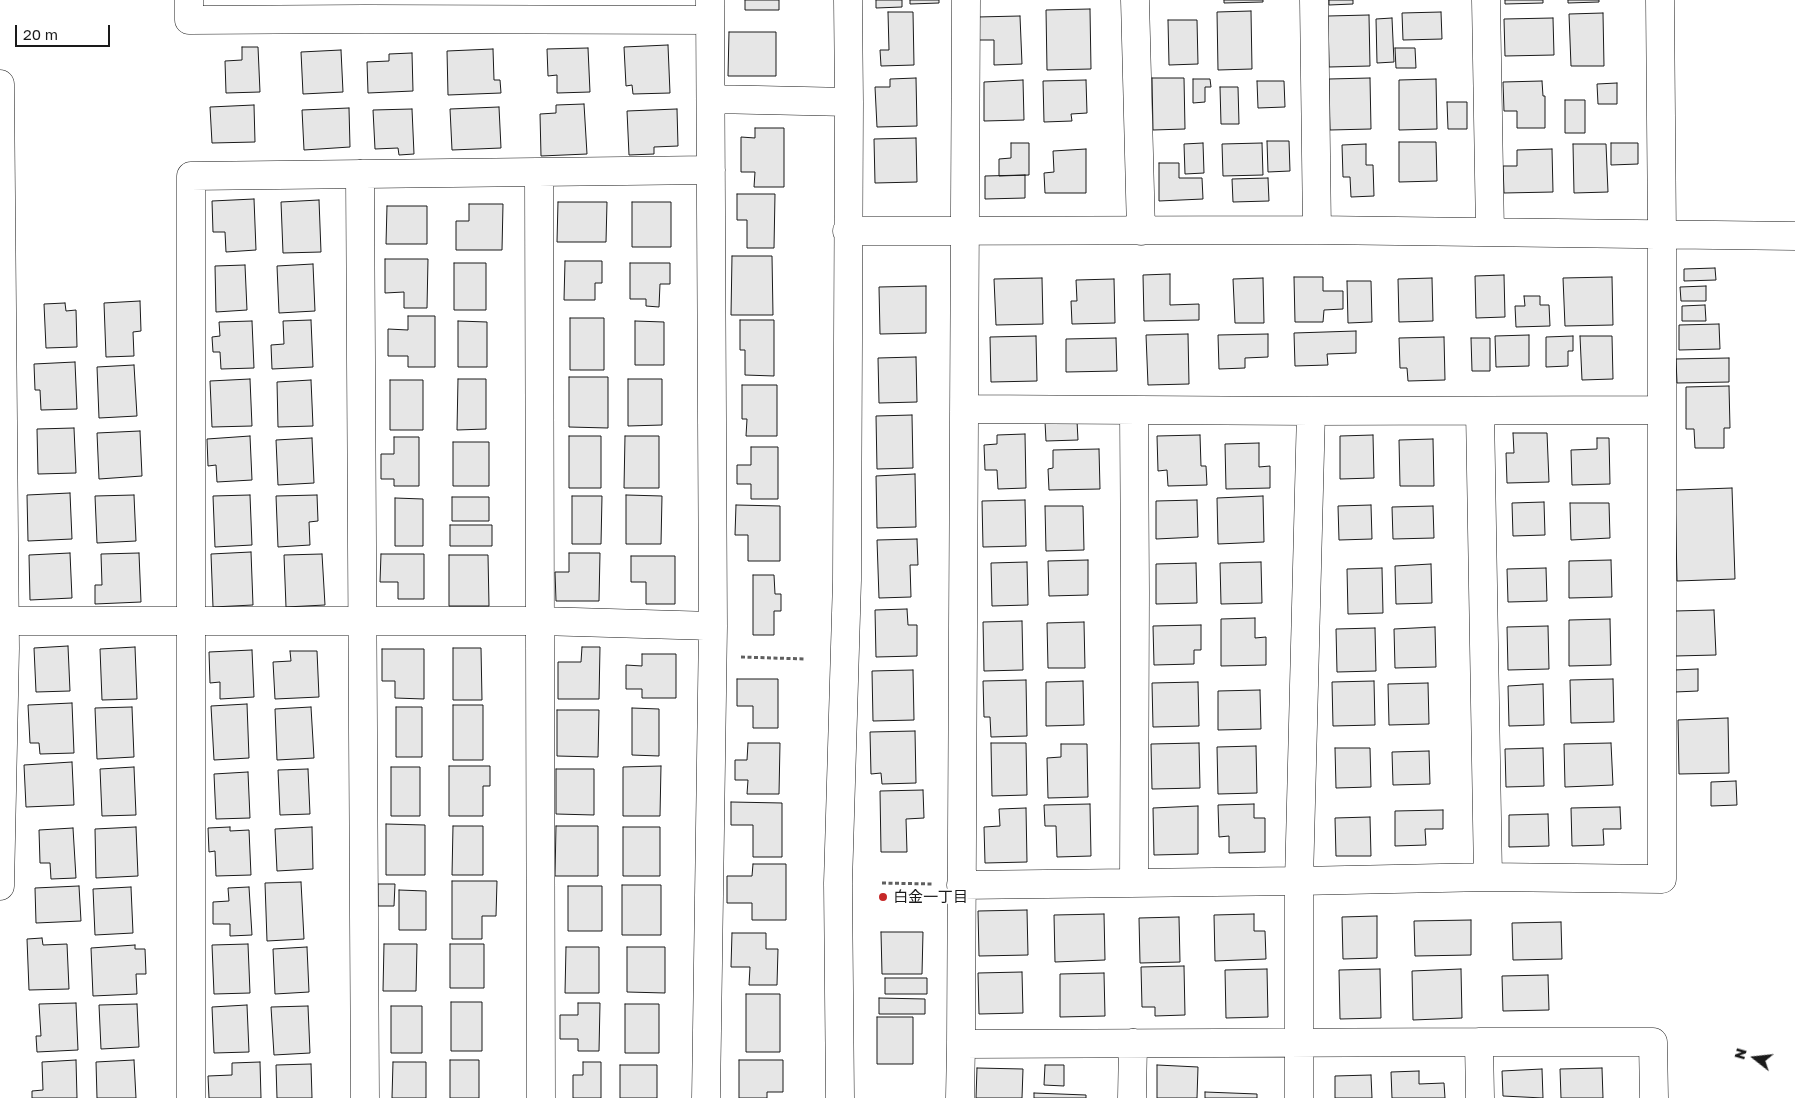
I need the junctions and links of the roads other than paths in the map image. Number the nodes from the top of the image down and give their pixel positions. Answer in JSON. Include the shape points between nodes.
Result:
{"nodes":[{"id":1,"x":189,"y":0,"type":"edge"},
{"id":2,"x":848,"y":0,"type":"edge"},
{"id":3,"x":966,"y":0,"type":"edge"},
{"id":4,"x":1135,"y":0,"type":"edge"},
{"id":5,"x":1314,"y":0,"type":"edge"},
{"id":6,"x":1486,"y":0,"type":"edge"},
{"id":7,"x":1660,"y":0,"type":"edge"},
{"id":8,"x":365,"y":9,"type":"edge"},
{"id":9,"x":543,"y":10,"type":"edge"},
{"id":10,"x":710,"y":10,"type":"edge"},
{"id":11,"x":0,"y":84,"type":"edge"},
{"id":12,"x":712,"y":99,"type":"junction"},
{"id":13,"x":849,"y":102,"type":"junction"},
{"id":14,"x":710,"y":170,"type":"junction"},
{"id":15,"x":539,"y":172,"type":"junction"},
{"id":16,"x":360,"y":174,"type":"junction"},
{"id":17,"x":1317,"y":230,"type":"junction"},
{"id":18,"x":847,"y":231,"type":"junction"},
{"id":19,"x":1141,"y":231,"type":"junction"},
{"id":20,"x":965,"y":232,"type":"junction"},
{"id":21,"x":1490,"y":232,"type":"junction"},
{"id":22,"x":1662,"y":236,"type":"junction"},
{"id":23,"x":1795,"y":236,"type":"edge"},
{"id":24,"x":966,"y":409,"type":"junction"},
{"id":25,"x":1134,"y":410,"type":"junction"},
{"id":26,"x":1662,"y":410,"type":"junction"},
{"id":27,"x":1311,"y":411,"type":"junction"},
{"id":28,"x":1480,"y":411,"type":"junction"},
{"id":29,"x":5,"y":621,"type":"junction"},
{"id":30,"x":191,"y":621,"type":"junction"},
{"id":31,"x":362,"y":621,"type":"junction"},
{"id":32,"x":540,"y":621,"type":"junction"},
{"id":33,"x":713,"y":626,"type":"junction"},
{"id":34,"x":2,"y":648,"type":"edge"},
{"id":35,"x":1488,"y":878,"type":"junction"},
{"id":36,"x":1299,"y":882,"type":"junction"},
{"id":37,"x":1134,"y":883,"type":"junction"},
{"id":38,"x":949,"y":884,"type":"junction"},
{"id":39,"x":0,"y":886,"type":"edge"},
{"id":40,"x":1133,"y":1042,"type":"junction"},
{"id":41,"x":1298,"y":1042,"type":"junction"},
{"id":42,"x":1479,"y":1042,"type":"junction"},
{"id":43,"x":961,"y":1044,"type":"junction"},
{"id":44,"x":191,"y":1098,"type":"edge"},
{"id":45,"x":365,"y":1098,"type":"edge"},
{"id":46,"x":541,"y":1098,"type":"edge"},
{"id":47,"x":706,"y":1098,"type":"edge"},
{"id":48,"x":840,"y":1098,"type":"edge"},
{"id":49,"x":960,"y":1098,"type":"edge"},
{"id":50,"x":1132,"y":1098,"type":"edge"},
{"id":51,"x":1299,"y":1098,"type":"edge"},
{"id":52,"x":1480,"y":1098,"type":"edge"},
{"id":53,"x":1654,"y":1098,"type":"edge"}],
"edges":[{"from":1,"to":8,"type":"street","via":[[189,20]]},
{"from":2,"to":13,"type":"street"},
{"from":3,"to":20,"type":"street"},
{"from":4,"to":19,"type":"street"},
{"from":5,"to":17,"type":"street"},
{"from":6,"to":21,"type":"street"},
{"from":7,"to":22,"type":"street"},
{"from":8,"to":9,"type":"street"},
{"from":9,"to":10,"type":"street"},
{"from":10,"to":12,"type":"street"},
{"from":11,"to":29,"type":"street"},
{"from":12,"to":13,"type":"street"},
{"from":12,"to":14,"type":"street"},
{"from":13,"to":18,"type":"street"},
{"from":14,"to":15,"type":"street"},
{"from":14,"to":33,"type":"street"},
{"from":15,"to":16,"type":"street"},
{"from":15,"to":32,"type":"street"},
{"from":16,"to":30,"type":"street","via":[[191,176]]},
{"from":16,"to":31,"type":"street"},
{"from":17,"to":19,"type":"street"},
{"from":17,"to":21,"type":"street"},
{"from":18,"to":20,"type":"street"},
{"from":18,"to":48,"type":"street","via":[[847,580],[838,883]]},
{"from":19,"to":20,"type":"street"},
{"from":20,"to":24,"type":"street"},
{"from":21,"to":22,"type":"street"},
{"from":22,"to":23,"type":"street"},
{"from":22,"to":26,"type":"street"},
{"from":24,"to":25,"type":"street"},
{"from":24,"to":38,"type":"street"},
{"from":25,"to":27,"type":"street"},
{"from":25,"to":37,"type":"street"},
{"from":26,"to":28,"type":"street"},
{"from":26,"to":35,"type":"street","via":[[1662,879]]},
{"from":27,"to":28,"type":"street"},
{"from":27,"to":36,"type":"street"},
{"from":28,"to":35,"type":"street"},
{"from":29,"to":30,"type":"street"},
{"from":29,"to":34,"type":"street"},
{"from":30,"to":31,"type":"street"},
{"from":30,"to":44,"type":"street"},
{"from":31,"to":32,"type":"street"},
{"from":31,"to":45,"type":"street"},
{"from":32,"to":33,"type":"street"},
{"from":32,"to":46,"type":"street"},
{"from":33,"to":47,"type":"street"},
{"from":34,"to":39,"type":"street"},
{"from":35,"to":36,"type":"street"},
{"from":36,"to":37,"type":"street"},
{"from":36,"to":41,"type":"street"},
{"from":37,"to":38,"type":"street"},
{"from":38,"to":43,"type":"street"},
{"from":40,"to":41,"type":"street"},
{"from":40,"to":43,"type":"street"},
{"from":40,"to":50,"type":"street"},
{"from":41,"to":42,"type":"street"},
{"from":41,"to":51,"type":"street"},
{"from":42,"to":52,"type":"street"},
{"from":42,"to":53,"type":"street","via":[[1653,1042]]},
{"from":43,"to":49,"type":"street"}]}
